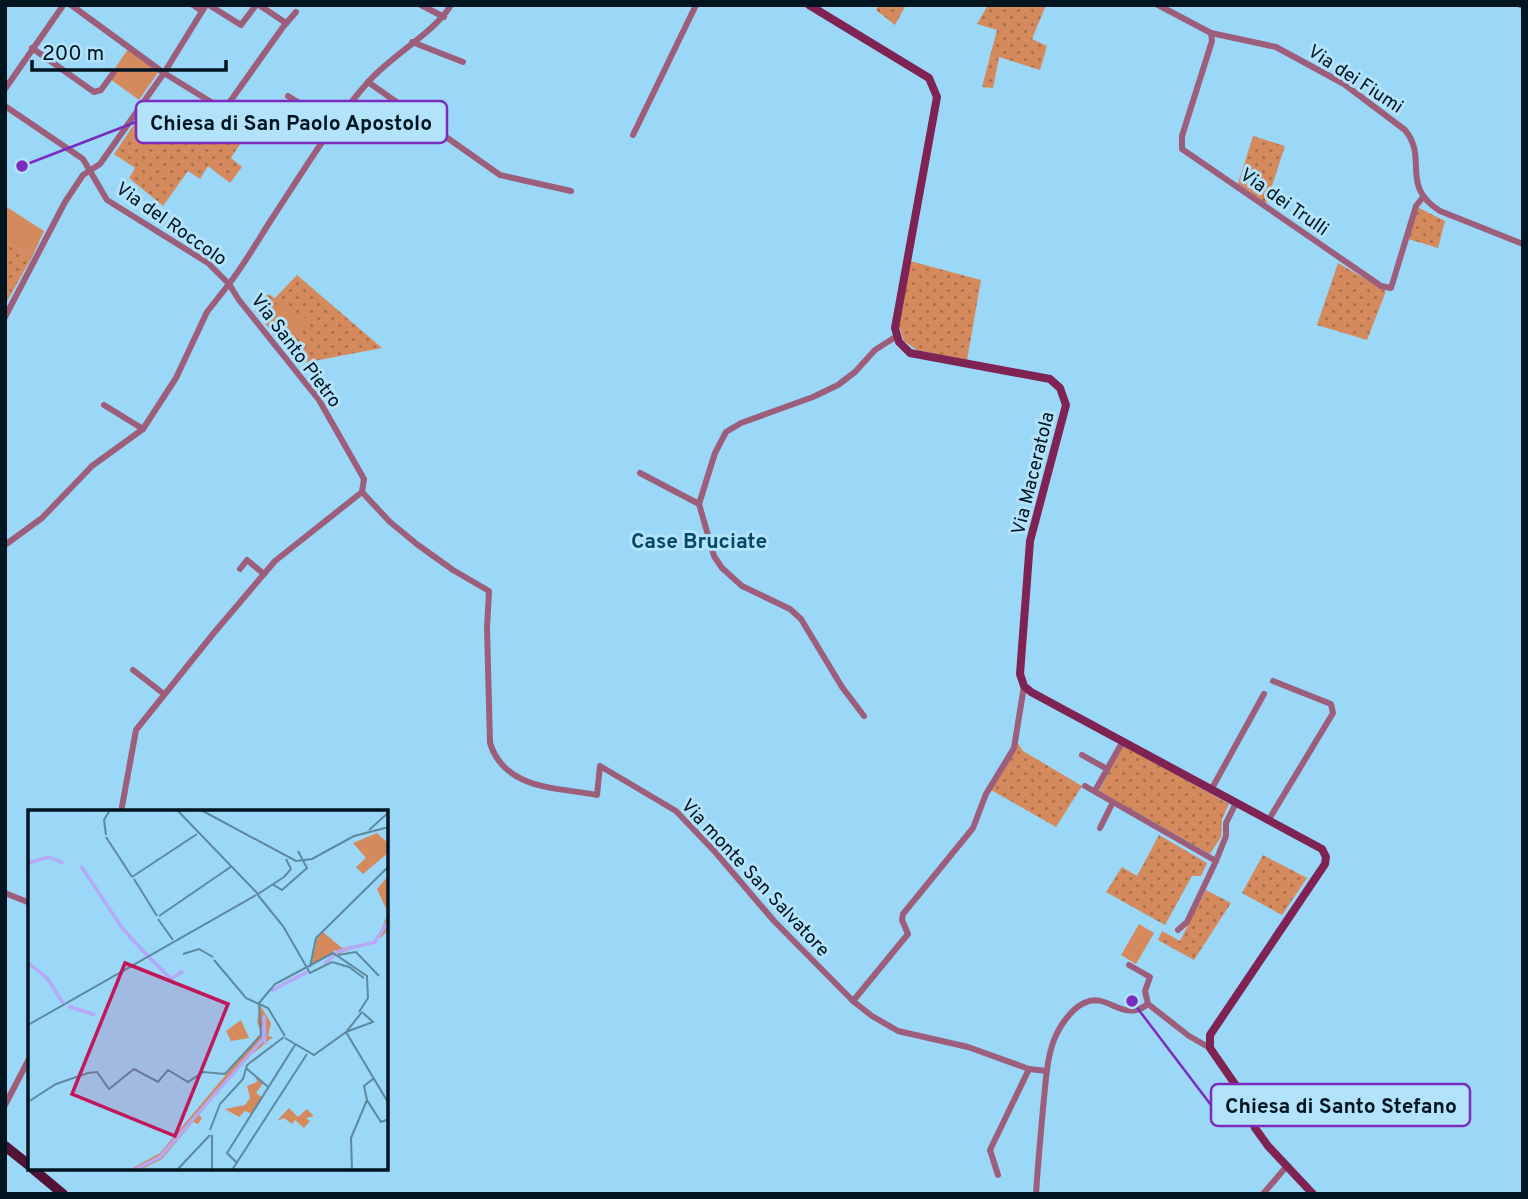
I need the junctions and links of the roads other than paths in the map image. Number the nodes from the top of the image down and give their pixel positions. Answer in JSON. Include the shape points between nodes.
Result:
{"nodes":[{"id":1,"x":71,"y":5,"type":"edge"},
{"id":2,"x":193,"y":5,"type":"edge"},
{"id":3,"x":421,"y":5,"type":"edge"},
{"id":4,"x":451,"y":5,"type":"edge"},
{"id":5,"x":696,"y":5,"type":"edge"},
{"id":6,"x":808,"y":5,"type":"edge"},
{"id":7,"x":1158,"y":5,"type":"edge"},
{"id":8,"x":260,"y":6,"type":"edge"},
{"id":9,"x":62,"y":7,"type":"dead end"},
{"id":10,"x":206,"y":7,"type":"edge"},
{"id":11,"x":296,"y":12,"type":"dead end"},
{"id":12,"x":444,"y":17,"type":"junction"},
{"id":13,"x":286,"y":23,"type":"junction"},
{"id":14,"x":1212,"y":33,"type":"junction"},
{"id":15,"x":412,"y":42,"type":"junction"},
{"id":16,"x":32,"y":48,"type":"junction"},
{"id":17,"x":463,"y":62,"type":"dead end"},
{"id":18,"x":114,"y":72,"type":"dead end"},
{"id":19,"x":164,"y":73,"type":"junction"},
{"id":20,"x":368,"y":82,"type":"junction"},
{"id":21,"x":5,"y":89,"type":"edge"},
{"id":22,"x":288,"y":96,"type":"dead end"},
{"id":23,"x":5,"y":106,"type":"edge"},
{"id":24,"x":336,"y":126,"type":"junction"},
{"id":25,"x":633,"y":135,"type":"dead end"},
{"id":26,"x":91,"y":171,"type":"junction"},
{"id":27,"x":571,"y":191,"type":"dead end"},
{"id":28,"x":1423,"y":197,"type":"junction"},
{"id":29,"x":1523,"y":244,"type":"edge"},
{"id":30,"x":229,"y":284,"type":"junction"},
{"id":31,"x":5,"y":317,"type":"edge"},
{"id":32,"x":897,"y":336,"type":"junction"},
{"id":33,"x":104,"y":405,"type":"dead end"},
{"id":34,"x":143,"y":429,"type":"junction"},
{"id":35,"x":640,"y":473,"type":"dead end"},
{"id":36,"x":362,"y":492,"type":"junction"},
{"id":37,"x":699,"y":504,"type":"junction"},
{"id":38,"x":5,"y":545,"type":"edge"},
{"id":39,"x":240,"y":569,"type":"dead end"},
{"id":40,"x":264,"y":574,"type":"junction"},
{"id":41,"x":133,"y":670,"type":"dead end"},
{"id":42,"x":1273,"y":681,"type":"dead end"},
{"id":43,"x":1024,"y":685,"type":"junction"},
{"id":44,"x":164,"y":694,"type":"junction"},
{"id":45,"x":1264,"y":694,"type":"dead end"},
{"id":46,"x":864,"y":716,"type":"dead end"},
{"id":47,"x":1123,"y":741,"type":"junction"},
{"id":48,"x":1082,"y":755,"type":"dead end"},
{"id":49,"x":1107,"y":769,"type":"junction"},
{"id":50,"x":1085,"y":786,"type":"dead end"},
{"id":51,"x":1096,"y":789,"type":"dead end"},
{"id":52,"x":1211,"y":790,"type":"junction"},
{"id":53,"x":1113,"y":802,"type":"junction"},
{"id":54,"x":1236,"y":803,"type":"junction"},
{"id":55,"x":121,"y":810,"type":"edge"},
{"id":56,"x":1268,"y":821,"type":"junction"},
{"id":57,"x":1100,"y":828,"type":"dead end"},
{"id":58,"x":1216,"y":861,"type":"junction"},
{"id":59,"x":5,"y":893,"type":"edge"},
{"id":60,"x":28,"y":902,"type":"edge"},
{"id":61,"x":1178,"y":930,"type":"dead end"},
{"id":62,"x":1129,"y":965,"type":"dead end"},
{"id":63,"x":853,"y":1001,"type":"junction"},
{"id":64,"x":1148,"y":1004,"type":"junction"},
{"id":65,"x":1210,"y":1048,"type":"junction"},
{"id":66,"x":28,"y":1062,"type":"edge"},
{"id":67,"x":1029,"y":1069,"type":"junction"},
{"id":68,"x":1047,"y":1071,"type":"junction"},
{"id":69,"x":5,"y":1105,"type":"edge"},
{"id":70,"x":5,"y":1146,"type":"edge"},
{"id":71,"x":28,"y":1165,"type":"edge"},
{"id":72,"x":1286,"y":1167,"type":"junction"},
{"id":73,"x":36,"y":1171,"type":"edge"},
{"id":74,"x":998,"y":1175,"type":"dead end"},
{"id":75,"x":63,"y":1194,"type":"edge"},
{"id":76,"x":1036,"y":1194,"type":"edge"},
{"id":77,"x":1263,"y":1194,"type":"edge"},
{"id":78,"x":1313,"y":1194,"type":"edge"}],
"edges":[{"from":1,"to":19,"type":"street"},
{"from":2,"to":10,"type":"street"},
{"from":3,"to":12,"type":"street"},
{"from":4,"to":12,"type":"street","name":"Via Santo Pietro"},
{"from":5,"to":25,"type":"street"},
{"from":6,"to":32,"type":"street","via":[[929,78],[935,88],[937,110]]},
{"from":7,"to":14,"type":"street","name":"Via dei Fiumi"},
{"from":8,"to":10,"type":"street","via":[[241,25]]},
{"from":8,"to":13,"type":"street"},
{"from":9,"to":16,"type":"street"},
{"from":10,"to":19,"type":"street"},
{"from":11,"to":13,"type":"street"},
{"from":12,"to":15,"type":"street","name":"Via Santo Pietro"},
{"from":13,"to":19,"type":"street","via":[[224,110]]},
{"from":14,"to":28,"type":"street","name":"Via dei Fiumi","via":[[1276,47],[1344,84],[1405,130],[1415,147],[1416,181]]},
{"from":14,"to":28,"type":"street","name":"Via dei Trulli","via":[[1182,149],[1381,286],[1391,288],[1416,206]]},
{"from":15,"to":17,"type":"street"},
{"from":15,"to":20,"type":"street","name":"Via Santo Pietro"},
{"from":16,"to":18,"type":"street","via":[[94,92],[101,90]]},
{"from":16,"to":21,"type":"street"},
{"from":19,"to":26,"type":"street"},
{"from":20,"to":24,"type":"street","name":"Via Santo Pietro"},
{"from":20,"to":27,"type":"street","via":[[500,174]]},
{"from":22,"to":24,"type":"street"},
{"from":23,"to":26,"type":"street","name":"Via del Roccolo","via":[[83,159]]},
{"from":24,"to":30,"type":"street","name":"Via Santo Pietro"},
{"from":26,"to":30,"type":"street","name":"Via del Roccolo","via":[[107,200],[208,263]]},
{"from":26,"to":31,"type":"street","via":[[83,174],[65,202]]},
{"from":28,"to":29,"type":"street","via":[[1440,211]]},
{"from":30,"to":34,"type":"street","via":[[207,312],[176,378]]},
{"from":30,"to":36,"type":"street","name":"Via Santo Pietro","via":[[319,400],[364,479]]},
{"from":32,"to":37,"type":"street","via":[[838,385],[726,432]]},
{"from":32,"to":43,"type":"street","name":"Via Maceratola","via":[[910,353],[1050,379],[1060,388],[1066,405],[1030,541],[1020,674]]},
{"from":33,"to":34,"type":"street"},
{"from":34,"to":38,"type":"street","via":[[93,466],[42,518]]},
{"from":35,"to":37,"type":"street"},
{"from":36,"to":40,"type":"street"},
{"from":36,"to":63,"type":"street","name":"Via monte San Salvatore","via":[[418,545],[489,591],[490,743],[506,771],[523,781],[597,794],[600,766],[676,811]]},
{"from":37,"to":46,"type":"street","via":[[722,568],[742,586],[801,619]]},
{"from":39,"to":40,"type":"street","via":[[247,560]]},
{"from":40,"to":44,"type":"street"},
{"from":41,"to":44,"type":"street"},
{"from":42,"to":56,"type":"street","via":[[1331,704],[1333,713]]},
{"from":43,"to":47,"type":"street"},
{"from":43,"to":63,"type":"street","via":[[1014,748],[986,794],[973,828],[903,914],[908,934]]},
{"from":44,"to":55,"type":"street","via":[[136,730]]},
{"from":45,"to":52,"type":"street"},
{"from":47,"to":49,"type":"street"},
{"from":47,"to":52,"type":"street"},
{"from":48,"to":49,"type":"street"},
{"from":49,"to":51,"type":"street"},
{"from":50,"to":53,"type":"street"},
{"from":52,"to":54,"type":"street"},
{"from":53,"to":57,"type":"street"},
{"from":53,"to":58,"type":"street"},
{"from":54,"to":56,"type":"street"},
{"from":54,"to":58,"type":"street"},
{"from":56,"to":65,"type":"street","via":[[1322,849],[1325,864],[1210,1035]]},
{"from":58,"to":61,"type":"street","via":[[1187,922]]},
{"from":59,"to":60,"type":"street"},
{"from":62,"to":64,"type":"street","via":[[1150,977],[1145,991]]},
{"from":63,"to":67,"type":"street","via":[[898,1031],[968,1047]]},
{"from":64,"to":65,"type":"street"},
{"from":64,"to":68,"type":"street","via":[[1130,1012],[1096,999],[1084,1003],[1070,1014],[1054,1039]]},
{"from":65,"to":72,"type":"street","via":[[1237,1087],[1255,1128]]},
{"from":66,"to":69,"type":"street"},
{"from":67,"to":68,"type":"street"},
{"from":67,"to":74,"type":"street","via":[[990,1150]]},
{"from":68,"to":76,"type":"street"},
{"from":70,"to":71,"type":"main road"},
{"from":72,"to":77,"type":"street"},
{"from":72,"to":78,"type":"street"},
{"from":73,"to":75,"type":"main road"}]}
